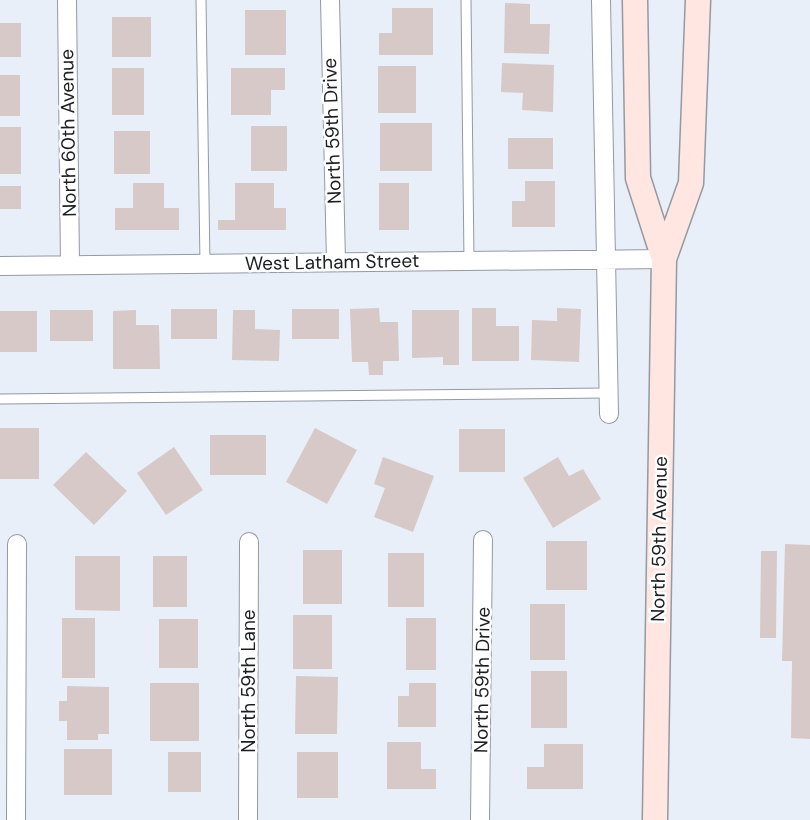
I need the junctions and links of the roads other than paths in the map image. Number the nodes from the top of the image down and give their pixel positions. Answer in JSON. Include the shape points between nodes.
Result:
{"nodes":[{"id":1,"x":67,"y":0,"type":"edge"},
{"id":2,"x":201,"y":0,"type":"edge"},
{"id":3,"x":330,"y":0,"type":"edge"},
{"id":4,"x":466,"y":0,"type":"edge"},
{"id":5,"x":601,"y":0,"type":"edge"},
{"id":6,"x":635,"y":0,"type":"edge"},
{"id":7,"x":698,"y":0,"type":"edge"},
{"id":8,"x":664,"y":259,"type":"junction"},
{"id":9,"x":606,"y":260,"type":"junction"},
{"id":10,"x":469,"y":261,"type":"junction"},
{"id":11,"x":336,"y":262,"type":"junction"},
{"id":12,"x":205,"y":264,"type":"junction"},
{"id":13,"x":70,"y":265,"type":"junction"},
{"id":14,"x":0,"y":266,"type":"edge"},
{"id":15,"x":608,"y":393,"type":"junction"},
{"id":16,"x":0,"y":399,"type":"edge"},
{"id":17,"x":609,"y":414,"type":"dead end"},
{"id":18,"x":483,"y":540,"type":"dead end"},
{"id":19,"x":249,"y":542,"type":"dead end"},
{"id":20,"x":17,"y":544,"type":"dead end"},
{"id":21,"x":16,"y":820,"type":"edge"},
{"id":22,"x":248,"y":820,"type":"edge"},
{"id":23,"x":480,"y":820,"type":"edge"},
{"id":24,"x":655,"y":820,"type":"edge"}],
"edges":[{"from":1,"to":13,"type":"street","name":"North 60th Avenue"},
{"from":2,"to":12,"type":"lane"},
{"from":3,"to":11,"type":"street","name":"North 59th Drive"},
{"from":4,"to":10,"type":"lane"},
{"from":5,"to":9,"type":"street"},
{"from":6,"to":8,"type":"main road","name":"North 59th Avenue","via":[[638,178]]},
{"from":7,"to":8,"type":"main road","name":"North 59th Avenue","via":[[691,183]]},
{"from":8,"to":9,"type":"street","name":"West Latham Street"},
{"from":8,"to":24,"type":"main road","name":"North 59th Avenue"},
{"from":9,"to":10,"type":"street","name":"West Latham Street"},
{"from":9,"to":15,"type":"street"},
{"from":10,"to":11,"type":"street","name":"West Latham Street"},
{"from":11,"to":12,"type":"street","name":"West Latham Street"},
{"from":12,"to":13,"type":"street","name":"West Latham Street"},
{"from":13,"to":14,"type":"street","name":"West Latham Street"},
{"from":15,"to":16,"type":"lane"},
{"from":15,"to":17,"type":"street"},
{"from":18,"to":23,"type":"street","name":"North 59th Drive"},
{"from":19,"to":22,"type":"street","name":"North 59th Lane"},
{"from":20,"to":21,"type":"street"}]}
